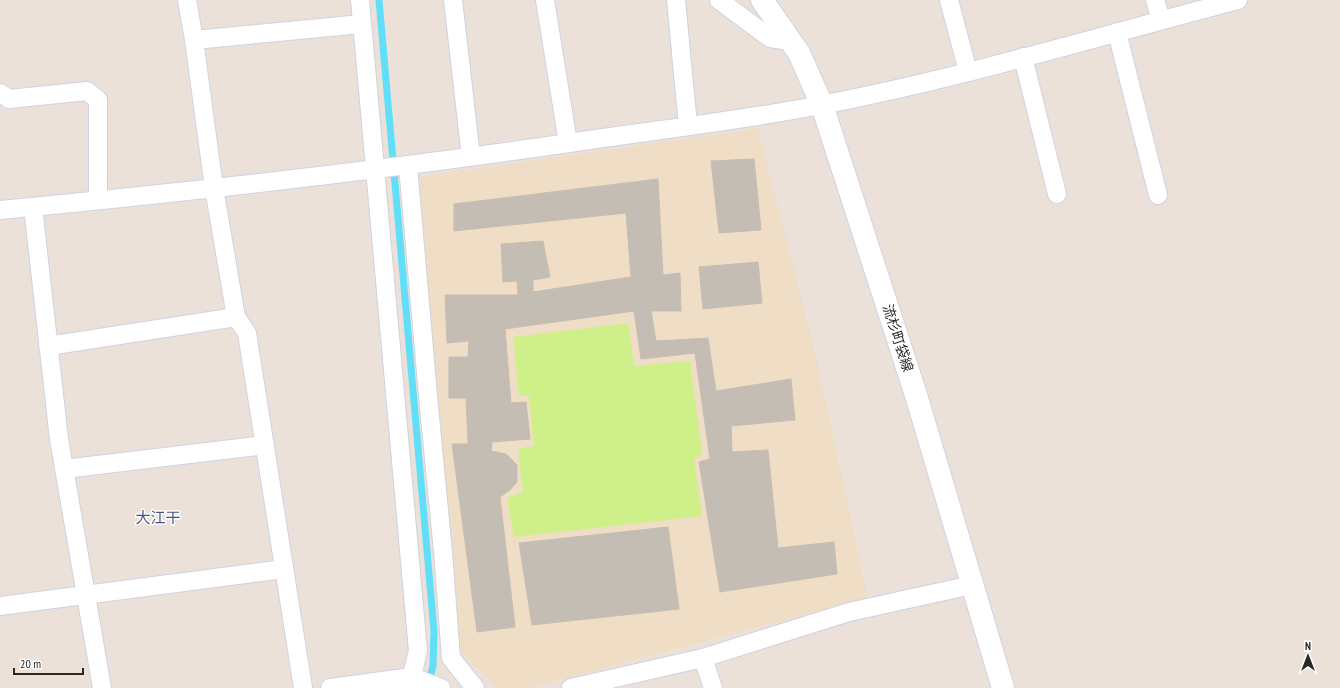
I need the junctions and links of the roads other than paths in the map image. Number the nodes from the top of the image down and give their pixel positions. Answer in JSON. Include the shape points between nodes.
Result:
{"nodes":[{"id":1,"x":187,"y":0,"type":"edge"},
{"id":2,"x":360,"y":0,"type":"edge"},
{"id":3,"x":454,"y":0,"type":"edge"},
{"id":4,"x":545,"y":0,"type":"edge"},
{"id":5,"x":676,"y":0,"type":"edge"},
{"id":6,"x":719,"y":0,"type":"edge"},
{"id":7,"x":762,"y":0,"type":"edge"},
{"id":8,"x":949,"y":0,"type":"edge"},
{"id":9,"x":1155,"y":0,"type":"edge"},
{"id":10,"x":1238,"y":0,"type":"edge"},
{"id":11,"x":1161,"y":20,"type":"junction"},
{"id":12,"x":362,"y":24,"type":"junction"},
{"id":13,"x":1117,"y":32,"type":"junction"},
{"id":14,"x":194,"y":40,"type":"junction"},
{"id":15,"x":790,"y":41,"type":"junction"},
{"id":16,"x":1022,"y":57,"type":"junction"},
{"id":17,"x":968,"y":72,"type":"junction"},
{"id":18,"x":0,"y":93,"type":"edge"},
{"id":19,"x":822,"y":105,"type":"junction"},
{"id":20,"x":688,"y":126,"type":"junction"},
{"id":21,"x":568,"y":143,"type":"junction"},
{"id":22,"x":472,"y":158,"type":"junction"},
{"id":23,"x":408,"y":166,"type":"junction"},
{"id":24,"x":375,"y":168,"type":"junction"},
{"id":25,"x":214,"y":188,"type":"junction"},
{"id":26,"x":1057,"y":194,"type":"dead end"},
{"id":27,"x":1158,"y":195,"type":"dead end"},
{"id":28,"x":98,"y":200,"type":"junction"},
{"id":29,"x":33,"y":206,"type":"junction"},
{"id":30,"x":0,"y":210,"type":"edge"},
{"id":31,"x":236,"y":317,"type":"junction"},
{"id":32,"x":48,"y":346,"type":"junction"},
{"id":33,"x":265,"y":445,"type":"junction"},
{"id":34,"x":64,"y":469,"type":"junction"},
{"id":35,"x":284,"y":569,"type":"junction"},
{"id":36,"x":972,"y":585,"type":"junction"},
{"id":37,"x":86,"y":595,"type":"junction"},
{"id":38,"x":0,"y":606,"type":"edge"},
{"id":39,"x":703,"y":658,"type":"junction"},
{"id":40,"x":410,"y":682,"type":"edge"},
{"id":41,"x":102,"y":688,"type":"edge"},
{"id":42,"x":303,"y":688,"type":"edge"},
{"id":43,"x":330,"y":688,"type":"edge"},
{"id":44,"x":441,"y":688,"type":"edge"},
{"id":45,"x":475,"y":688,"type":"edge"},
{"id":46,"x":571,"y":688,"type":"edge"},
{"id":47,"x":714,"y":688,"type":"edge"},
{"id":48,"x":1003,"y":688,"type":"edge"}],
"edges":[{"from":1,"to":14,"type":"street"},
{"from":2,"to":12,"type":"street"},
{"from":3,"to":22,"type":"street"},
{"from":4,"to":21,"type":"street"},
{"from":5,"to":20,"type":"street"},
{"from":6,"to":15,"type":"street","via":[[770,38]]},
{"from":7,"to":15,"type":"main road","name":"流杉町袋線"},
{"from":8,"to":17,"type":"street"},
{"from":9,"to":11,"type":"street"},
{"from":10,"to":11,"type":"street"},
{"from":11,"to":13,"type":"street"},
{"from":12,"to":14,"type":"street"},
{"from":12,"to":24,"type":"street"},
{"from":13,"to":16,"type":"street"},
{"from":13,"to":27,"type":"street"},
{"from":14,"to":25,"type":"street"},
{"from":15,"to":19,"type":"main road","name":"流杉町袋線","via":[[799,53]]},
{"from":16,"to":17,"type":"street"},
{"from":16,"to":26,"type":"street"},
{"from":17,"to":19,"type":"street","via":[[920,85]]},
{"from":18,"to":28,"type":"street","via":[[9,99],[87,91],[98,100]]},
{"from":19,"to":20,"type":"street"},
{"from":19,"to":36,"type":"main road","name":"流杉町袋線","via":[[916,395]]},
{"from":20,"to":21,"type":"street"},
{"from":21,"to":22,"type":"street"},
{"from":22,"to":23,"type":"street"},
{"from":23,"to":24,"type":"street"},
{"from":23,"to":45,"type":"street","via":[[451,658]]},
{"from":24,"to":25,"type":"street"},
{"from":24,"to":40,"type":"street","via":[[418,651]]},
{"from":25,"to":28,"type":"street"},
{"from":25,"to":31,"type":"street"},
{"from":28,"to":29,"type":"street"},
{"from":29,"to":30,"type":"street"},
{"from":29,"to":32,"type":"street"},
{"from":31,"to":32,"type":"street"},
{"from":31,"to":33,"type":"street","via":[[247,333]]},
{"from":32,"to":34,"type":"street"},
{"from":33,"to":34,"type":"street"},
{"from":33,"to":35,"type":"street"},
{"from":34,"to":37,"type":"street"},
{"from":35,"to":37,"type":"street"},
{"from":35,"to":42,"type":"street"},
{"from":36,"to":39,"type":"street","via":[[849,612]]},
{"from":36,"to":48,"type":"main road","name":"流杉町袋線"},
{"from":37,"to":38,"type":"street"},
{"from":37,"to":41,"type":"street"},
{"from":39,"to":46,"type":"street"},
{"from":39,"to":47,"type":"street"},
{"from":40,"to":43,"type":"street"},
{"from":40,"to":44,"type":"street"}]}
